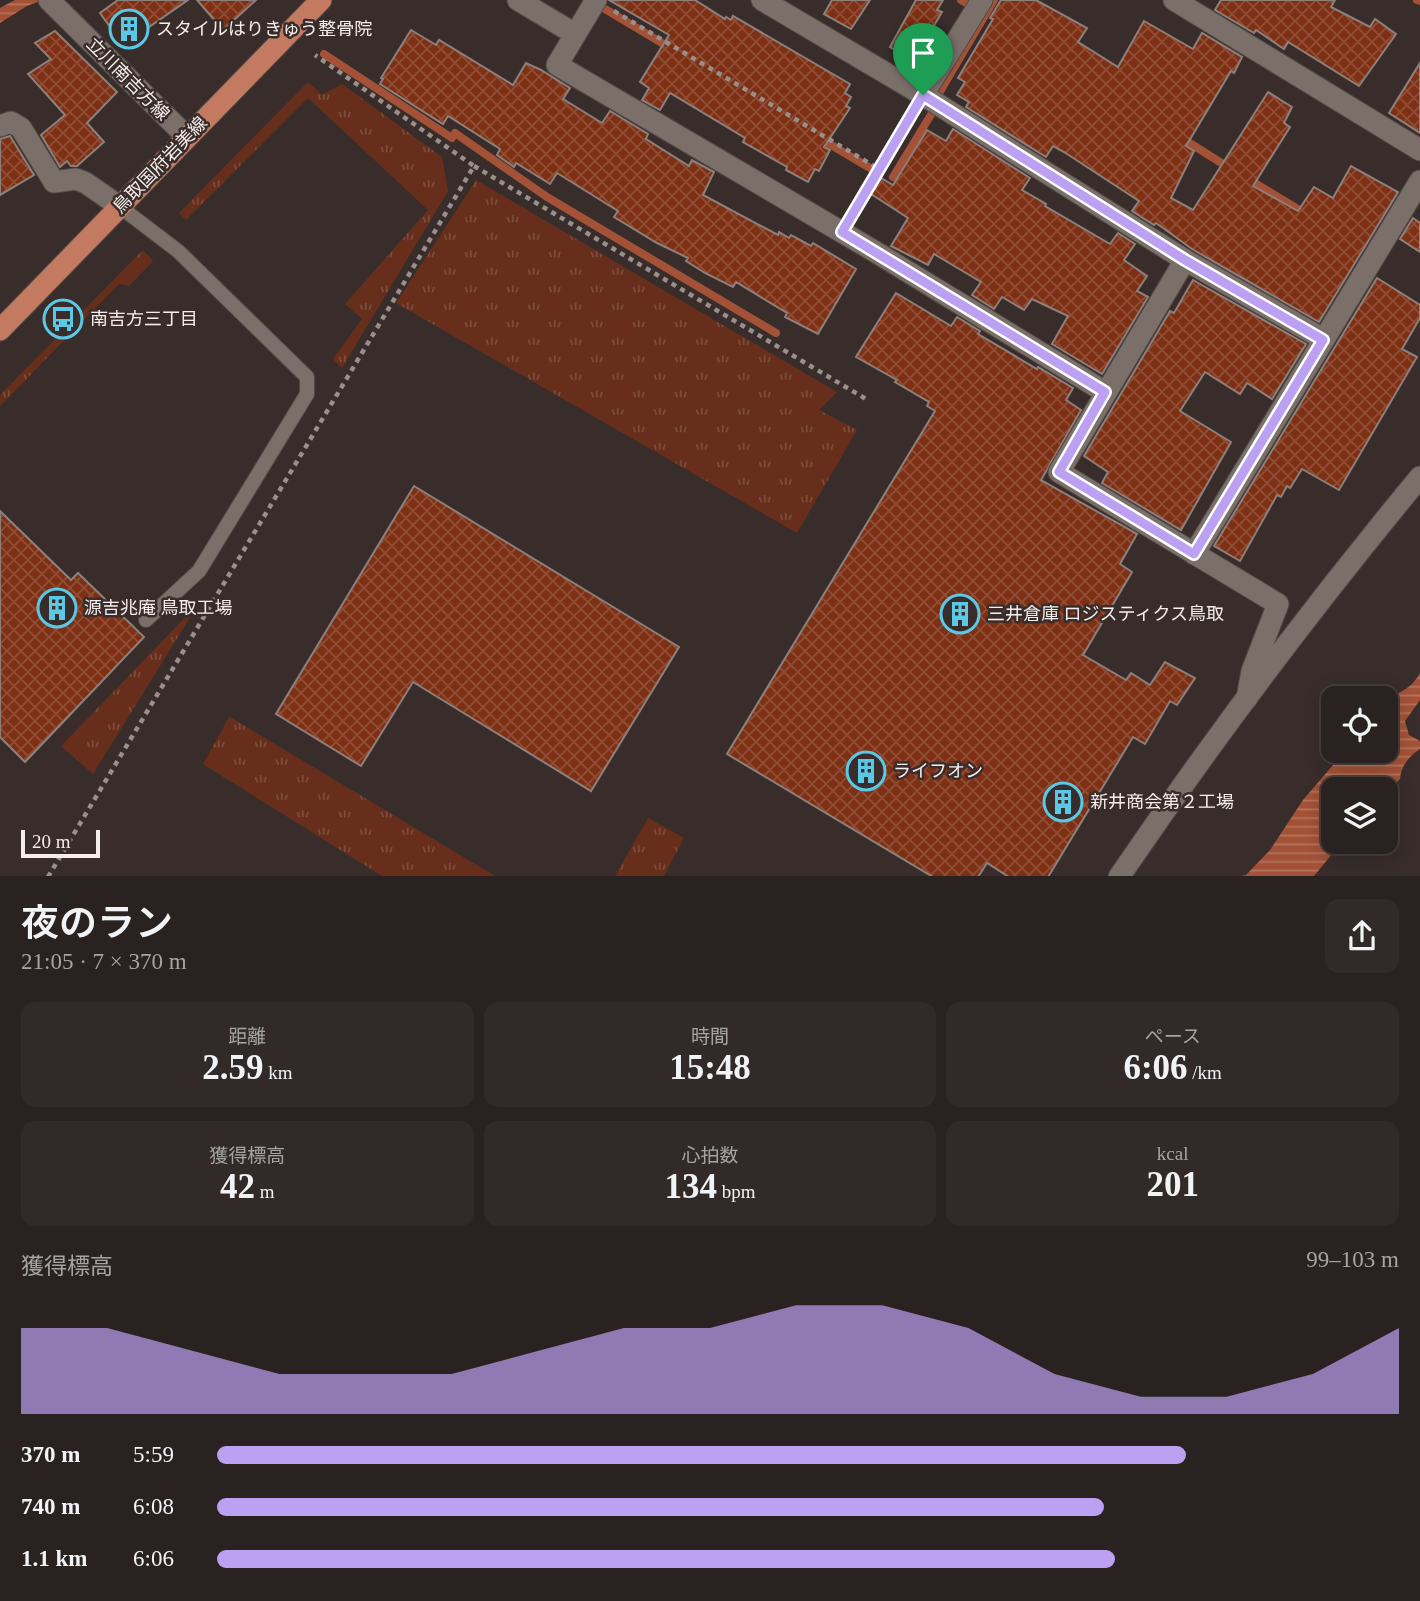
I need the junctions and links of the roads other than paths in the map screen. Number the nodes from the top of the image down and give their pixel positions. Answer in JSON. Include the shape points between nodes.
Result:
{"nodes":[{"id":1,"x":49,"y":0,"type":"edge"},
{"id":2,"x":321,"y":0,"type":"edge"},
{"id":3,"x":518,"y":0,"type":"edge"},
{"id":4,"x":596,"y":0,"type":"edge"},
{"id":5,"x":762,"y":0,"type":"edge"},
{"id":6,"x":982,"y":0,"type":"edge"},
{"id":7,"x":1174,"y":0,"type":"edge"},
{"id":8,"x":575,"y":34,"type":"junction"},
{"id":9,"x":923,"y":95,"type":"junction"},
{"id":10,"x":0,"y":127,"type":"edge"},
{"id":11,"x":187,"y":137,"type":"junction"},
{"id":12,"x":1420,"y":150,"type":"edge"},
{"id":13,"x":1420,"y":181,"type":"edge"},
{"id":14,"x":119,"y":206,"type":"junction"},
{"id":15,"x":1185,"y":260,"type":"junction"},
{"id":16,"x":0,"y":330,"type":"edge"},
{"id":17,"x":1323,"y":340,"type":"junction"},
{"id":18,"x":1105,"y":392,"type":"junction"},
{"id":19,"x":1420,"y":477,"type":"edge"},
{"id":20,"x":1194,"y":554,"type":"junction"},
{"id":21,"x":146,"y":620,"type":"dead end"},
{"id":22,"x":1247,"y":698,"type":"junction"},
{"id":23,"x":1120,"y":876,"type":"edge"}],
"edges":[{"from":1,"to":11,"type":"street","name":"立川南吉方線"},
{"from":2,"to":11,"type":"main road","name":"鳥取国府岩美線"},
{"from":3,"to":8,"type":"street"},
{"from":4,"to":8,"type":"street"},
{"from":5,"to":9,"type":"street"},
{"from":6,"to":9,"type":"street"},
{"from":7,"to":12,"type":"street"},
{"from":8,"to":18,"type":"street","via":[[557,65]]},
{"from":9,"to":15,"type":"street"},
{"from":10,"to":14,"type":"street","via":[[11,122],[21,128],[54,182],[76,179]]},
{"from":11,"to":14,"type":"main road","name":"鳥取国府岩美線"},
{"from":13,"to":17,"type":"street"},
{"from":14,"to":16,"type":"main road","name":"鳥取国府岩美線"},
{"from":14,"to":21,"type":"lane","via":[[178,251],[307,377],[307,394],[199,571]]},
{"from":15,"to":17,"type":"street"},
{"from":15,"to":18,"type":"street"},
{"from":17,"to":20,"type":"street"},
{"from":18,"to":20,"type":"street","via":[[1059,472]]},
{"from":19,"to":22,"type":"street"},
{"from":20,"to":22,"type":"street","via":[[1278,604],[1252,671]]},
{"from":22,"to":23,"type":"street"}]}
